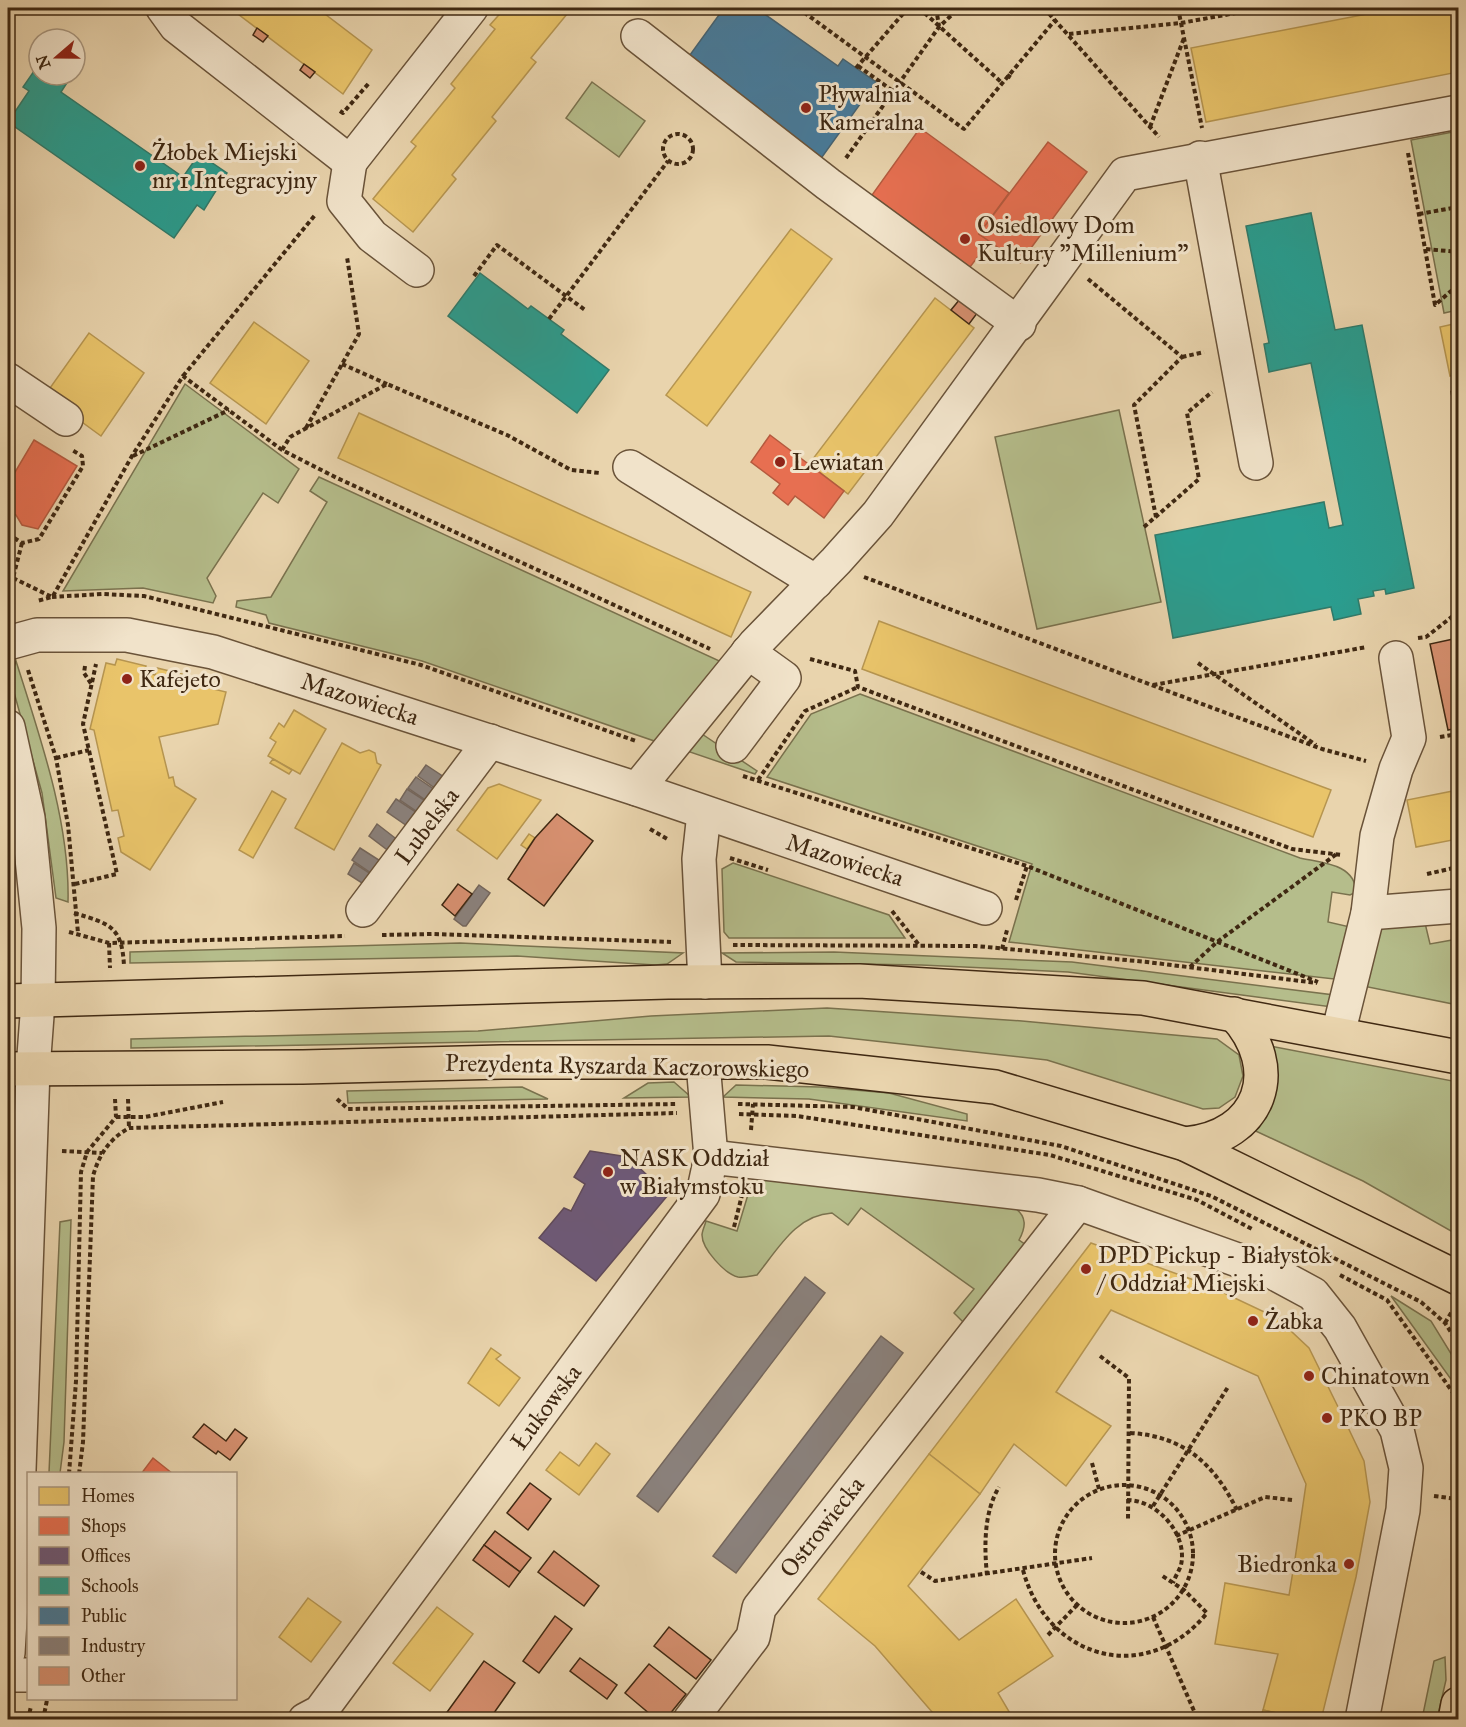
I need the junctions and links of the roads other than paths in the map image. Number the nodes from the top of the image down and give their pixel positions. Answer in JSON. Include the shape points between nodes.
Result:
{"nodes":[{"id":1,"x":163,"y":8,"type":"edge"},
{"id":2,"x":471,"y":8,"type":"edge"},
{"id":3,"x":638,"y":36,"type":"dead end"},
{"id":4,"x":1458,"y":112,"type":"edge"},
{"id":5,"x":1202,"y":147,"type":"junction"},
{"id":6,"x":350,"y":162,"type":"junction"},
{"id":7,"x":417,"y":270,"type":"dead end"},
{"id":8,"x":1019,"y":324,"type":"junction"},
{"id":9,"x":8,"y":380,"type":"edge"},
{"id":10,"x":65,"y":431,"type":"road end"},
{"id":11,"x":1256,"y":463,"type":"dead end"},
{"id":12,"x":630,"y":467,"type":"road end"},
{"id":13,"x":826,"y":572,"type":"junction"},
{"id":14,"x":1394,"y":648,"type":"road end"},
{"id":15,"x":16,"y":651,"type":"edge"},
{"id":16,"x":747,"y":653,"type":"junction"},
{"id":17,"x":8,"y":727,"type":"edge"},
{"id":18,"x":490,"y":741,"type":"junction"},
{"id":19,"x":734,"y":746,"type":"dead end"},
{"id":20,"x":637,"y":789,"type":"junction"},
{"id":21,"x":704,"y":813,"type":"junction"},
{"id":22,"x":1458,"y":906,"type":"edge"},
{"id":23,"x":985,"y":908,"type":"dead end"},
{"id":24,"x":363,"y":910,"type":"dead end"},
{"id":25,"x":1368,"y":913,"type":"junction"},
{"id":26,"x":705,"y":982,"type":"junction"},
{"id":27,"x":23,"y":1002,"type":"edge"},
{"id":28,"x":1234,"y":1014,"type":"junction"},
{"id":29,"x":1338,"y":1034,"type":"junction"},
{"id":30,"x":1458,"y":1057,"type":"edge"},
{"id":31,"x":703,"y":1063,"type":"junction"},
{"id":32,"x":20,"y":1069,"type":"edge"},
{"id":33,"x":1185,"y":1144,"type":"junction"},
{"id":34,"x":711,"y":1157,"type":"junction"},
{"id":35,"x":1078,"y":1203,"type":"junction"},
{"id":36,"x":1458,"y":1278,"type":"edge"},
{"id":37,"x":16,"y":1321,"type":"edge"},
{"id":38,"x":8,"y":1653,"type":"edge"},
{"id":39,"x":8,"y":1675,"type":"edge"},
{"id":40,"x":27,"y":1675,"type":"edge"},
{"id":41,"x":1458,"y":1704,"type":"edge"},
{"id":42,"x":305,"y":1719,"type":"edge"},
{"id":43,"x":690,"y":1719,"type":"edge"},
{"id":44,"x":1362,"y":1719,"type":"edge"},
{"id":45,"x":1455,"y":1719,"type":"edge"}],
"edges":[{"from":1,"to":6,"type":"street","via":[[176,26]]},
{"from":2,"to":6,"type":"street"},
{"from":3,"to":8,"type":"street","via":[[828,184]]},
{"from":4,"to":5,"type":"street","via":[[1402,123]]},
{"from":5,"to":8,"type":"street","via":[[1125,174]]},
{"from":5,"to":11,"type":"street"},
{"from":6,"to":7,"type":"street","via":[[344,201],[372,236]]},
{"from":8,"to":13,"type":"street","via":[[879,514]]},
{"from":9,"to":10,"type":"street"},
{"from":12,"to":13,"type":"street"},
{"from":13,"to":16,"type":"street"},
{"from":14,"to":25,"type":"street","via":[[1409,738],[1377,836]]},
{"from":15,"to":18,"type":"street","name":"Mazowiecka","via":[[37,635],[127,635],[153,639],[213,652]]},
{"from":16,"to":19,"type":"street","via":[[784,678]]},
{"from":16,"to":20,"type":"street"},
{"from":17,"to":27,"type":"street","via":[[24,791],[38,918]]},
{"from":18,"to":20,"type":"street","name":"Mazowiecka"},
{"from":18,"to":24,"type":"street","name":"Lubelska"},
{"from":20,"to":21,"type":"street","name":"Mazowiecka"},
{"from":21,"to":23,"type":"street","name":"Mazowiecka"},
{"from":21,"to":26,"type":"street","via":[[700,849]]},
{"from":22,"to":25,"type":"street"},
{"from":25,"to":29,"type":"street"},
{"from":26,"to":27,"type":"main road"},
{"from":26,"to":28,"type":"main road","via":[[859,981],[1143,998]]},
{"from":27,"to":32,"type":"street"},
{"from":28,"to":29,"type":"main road"},
{"from":28,"to":33,"type":"main road","via":[[1249,1031],[1259,1052],[1262,1075],[1257,1097],[1246,1117],[1228,1133],[1208,1142]]},
{"from":29,"to":30,"type":"main road"},
{"from":31,"to":32,"type":"main road","name":"Prezydenta Ryszarda Kaczorowskiego"},
{"from":31,"to":33,"type":"main road","name":"Prezydenta Ryszarda Kaczorowskiego","via":[[767,1062],[995,1087]]},
{"from":31,"to":34,"type":"street","name":"Łukowska"},
{"from":32,"to":37,"type":"street"},
{"from":33,"to":36,"type":"main road","name":"Prezydenta Ryszarda Kaczorowskiego"},
{"from":34,"to":35,"type":"street","via":[[1038,1194]]},
{"from":34,"to":42,"type":"street","name":"Łukowska","via":[[703,1194],[680,1226],[320,1712]]},
{"from":35,"to":43,"type":"street","name":"Ostrowiecka","via":[[759,1608],[753,1638]]},
{"from":35,"to":44,"type":"street","via":[[1274,1273],[1313,1294],[1340,1328],[1397,1430],[1406,1468],[1403,1510]]},
{"from":37,"to":38,"type":"street","via":[[14,1588]]},
{"from":39,"to":40,"type":"street"},
{"from":41,"to":45,"type":"main road"}]}
